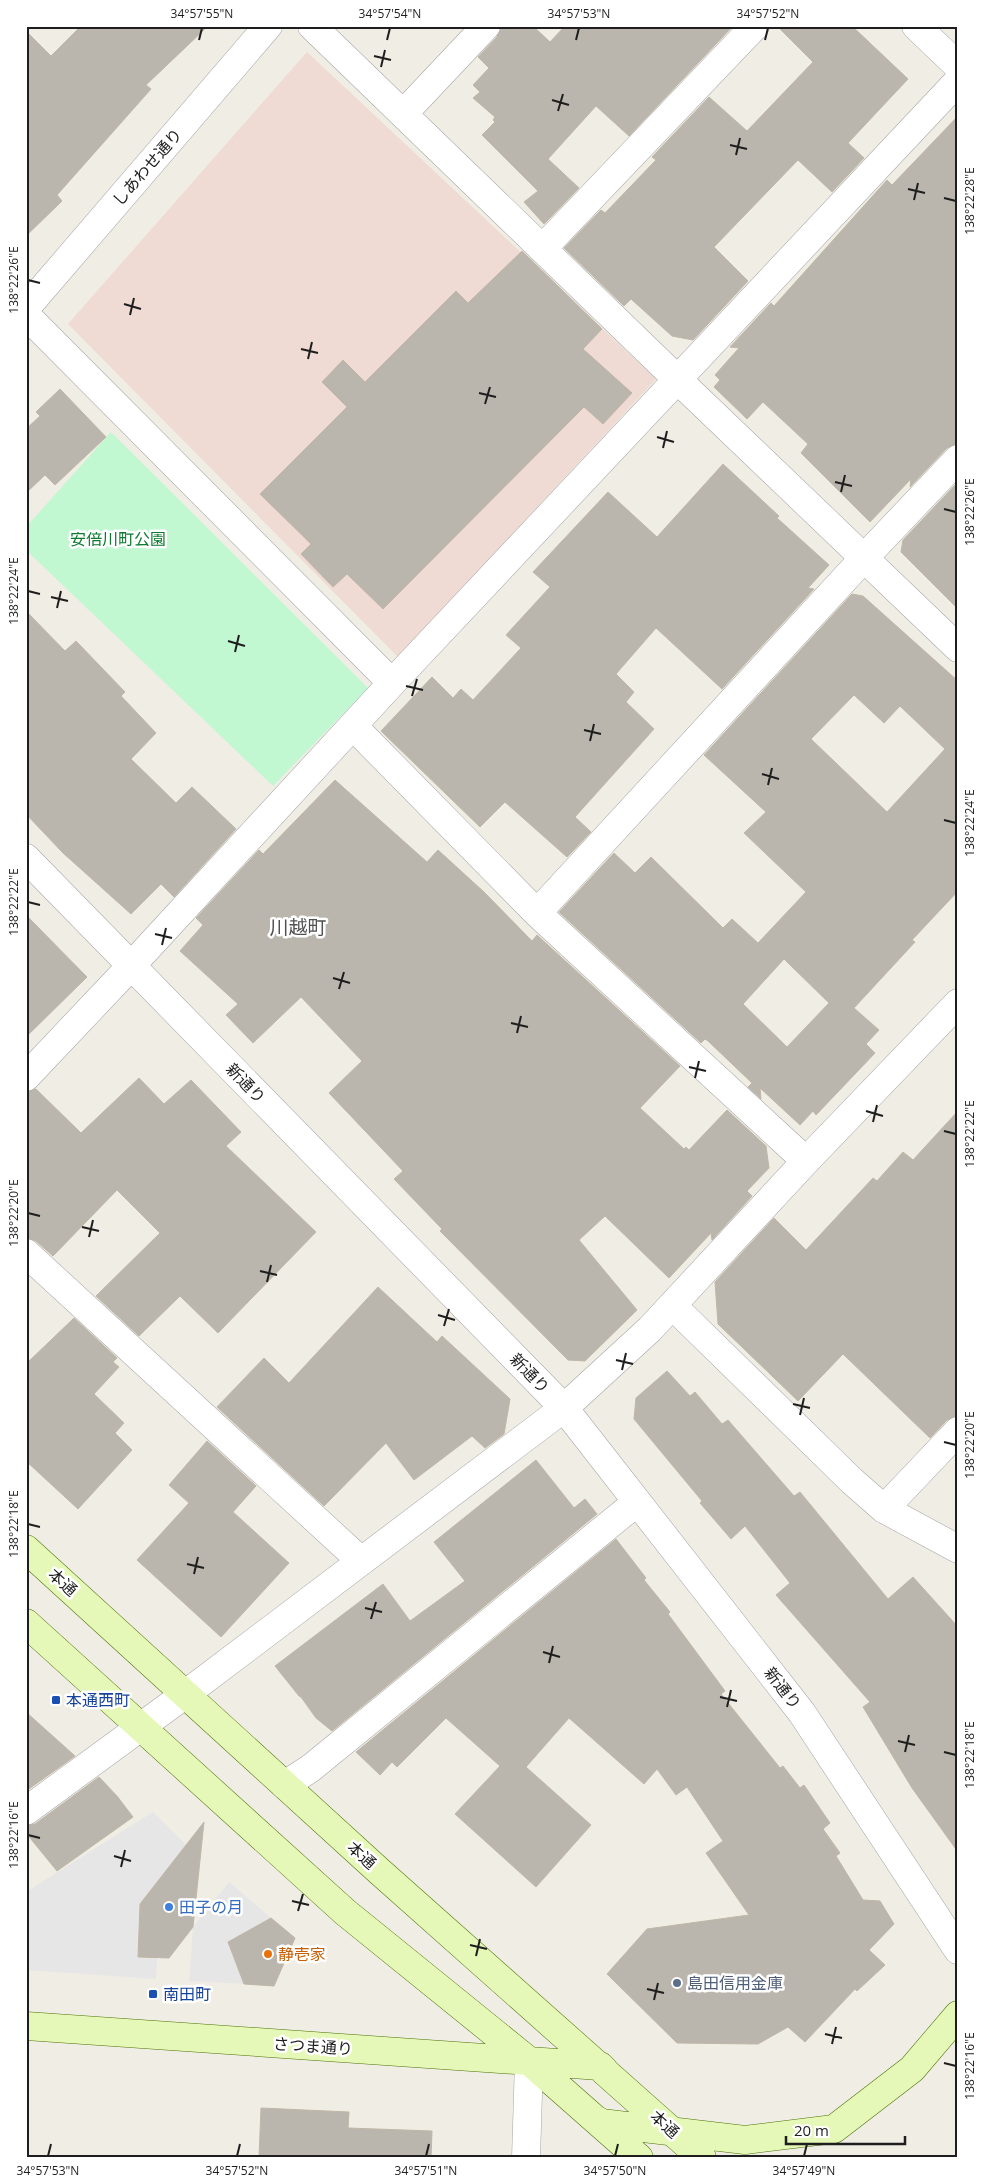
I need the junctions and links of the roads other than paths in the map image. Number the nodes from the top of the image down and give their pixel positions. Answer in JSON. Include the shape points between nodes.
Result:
{"nodes":[{"id":1,"x":268,"y":26,"type":"edge"},
{"id":2,"x":312,"y":26,"type":"edge"},
{"id":3,"x":486,"y":26,"type":"edge"},
{"id":4,"x":755,"y":26,"type":"edge"},
{"id":5,"x":916,"y":26,"type":"edge"},
{"id":6,"x":958,"y":66,"type":"edge"},
{"id":7,"x":958,"y":81,"type":"edge"},
{"id":8,"x":403,"y":114,"type":"junction"},
{"id":9,"x":542,"y":249,"type":"junction"},
{"id":10,"x":26,"y":308,"type":"edge"},
{"id":11,"x":26,"y":316,"type":"edge"},
{"id":12,"x":678,"y":380,"type":"junction"},
{"id":13,"x":958,"y":459,"type":"edge"},
{"id":14,"x":864,"y":558,"type":"junction"},
{"id":15,"x":958,"y":648,"type":"edge"},
{"id":16,"x":392,"y":683,"type":"junction"},
{"id":17,"x":353,"y":726,"type":"junction"},
{"id":18,"x":26,"y":858,"type":"edge"},
{"id":19,"x":537,"y":913,"type":"junction"},
{"id":20,"x":131,"y":966,"type":"junction"},
{"id":21,"x":958,"y":1003,"type":"edge"},
{"id":22,"x":26,"y":1077,"type":"edge"},
{"id":23,"x":806,"y":1162,"type":"junction"},
{"id":24,"x":26,"y":1253,"type":"edge"},
{"id":25,"x":673,"y":1306,"type":"junction"},
{"id":26,"x":564,"y":1408,"type":"junction"},
{"id":27,"x":958,"y":1432,"type":"edge"},
{"id":28,"x":637,"y":1502,"type":"junction"},
{"id":29,"x":884,"y":1509,"type":"junction"},
{"id":30,"x":26,"y":1549,"type":"edge"},
{"id":31,"x":958,"y":1549,"type":"edge"},
{"id":32,"x":361,"y":1561,"type":"junction"},
{"id":33,"x":26,"y":1623,"type":"edge"},
{"id":34,"x":186,"y":1693,"type":"junction"},
{"id":35,"x":141,"y":1727,"type":"junction"},
{"id":36,"x":284,"y":1785,"type":"junction"},
{"id":37,"x":26,"y":1810,"type":"edge"},
{"id":38,"x":958,"y":1950,"type":"edge"},
{"id":39,"x":958,"y":2016,"type":"edge"},
{"id":40,"x":26,"y":2026,"type":"edge"},
{"id":41,"x":529,"y":2061,"type":"junction"},
{"id":42,"x":600,"y":2066,"type":"junction"},
{"id":43,"x":601,"y":2123,"type":"junction"},
{"id":44,"x":674,"y":2133,"type":"junction"},
{"id":45,"x":526,"y":2158,"type":"edge"},
{"id":46,"x":639,"y":2158,"type":"edge"},
{"id":47,"x":702,"y":2158,"type":"edge"}],
"edges":[{"from":1,"to":10,"type":"street","name":"しあわせ通り"},
{"from":2,"to":8,"type":"street"},
{"from":3,"to":8,"type":"street"},
{"from":4,"to":9,"type":"street"},
{"from":5,"to":6,"type":"street"},
{"from":7,"to":12,"type":"street"},
{"from":8,"to":9,"type":"street"},
{"from":9,"to":12,"type":"street"},
{"from":11,"to":16,"type":"street"},
{"from":12,"to":14,"type":"street"},
{"from":12,"to":16,"type":"street"},
{"from":13,"to":14,"type":"street"},
{"from":14,"to":15,"type":"street"},
{"from":14,"to":19,"type":"street"},
{"from":16,"to":17,"type":"street"},
{"from":17,"to":19,"type":"street"},
{"from":17,"to":20,"type":"street"},
{"from":18,"to":20,"type":"street","name":"新通り"},
{"from":19,"to":23,"type":"street"},
{"from":20,"to":22,"type":"street"},
{"from":20,"to":26,"type":"street","name":"新通り"},
{"from":21,"to":23,"type":"street"},
{"from":23,"to":25,"type":"street"},
{"from":24,"to":32,"type":"street"},
{"from":25,"to":26,"type":"street"},
{"from":25,"to":29,"type":"street"},
{"from":26,"to":28,"type":"street","name":"新通り"},
{"from":26,"to":32,"type":"street"},
{"from":27,"to":29,"type":"street"},
{"from":28,"to":36,"type":"street","via":[[311,1768]]},
{"from":28,"to":38,"type":"street","name":"新通り","via":[[802,1713]]},
{"from":29,"to":31,"type":"street"},
{"from":30,"to":34,"type":"main road","name":"本通"},
{"from":32,"to":34,"type":"street"},
{"from":33,"to":35,"type":"main road"},
{"from":34,"to":35,"type":"street"},
{"from":34,"to":36,"type":"main road","name":"本通"},
{"from":35,"to":37,"type":"street"},
{"from":35,"to":41,"type":"main road","via":[[345,1912]]},
{"from":36,"to":42,"type":"main road","name":"本通"},
{"from":39,"to":44,"type":"main road","via":[[912,2069],[834,2129],[745,2140]]},
{"from":40,"to":41,"type":"main road","name":"さつま通り"},
{"from":41,"to":42,"type":"main road","name":"さつま通り"},
{"from":41,"to":43,"type":"main road"},
{"from":41,"to":45,"type":"street"},
{"from":42,"to":44,"type":"main road","name":"本通"},
{"from":43,"to":44,"type":"main road"},
{"from":43,"to":46,"type":"main road"},
{"from":44,"to":47,"type":"main road","name":"本通"}]}
